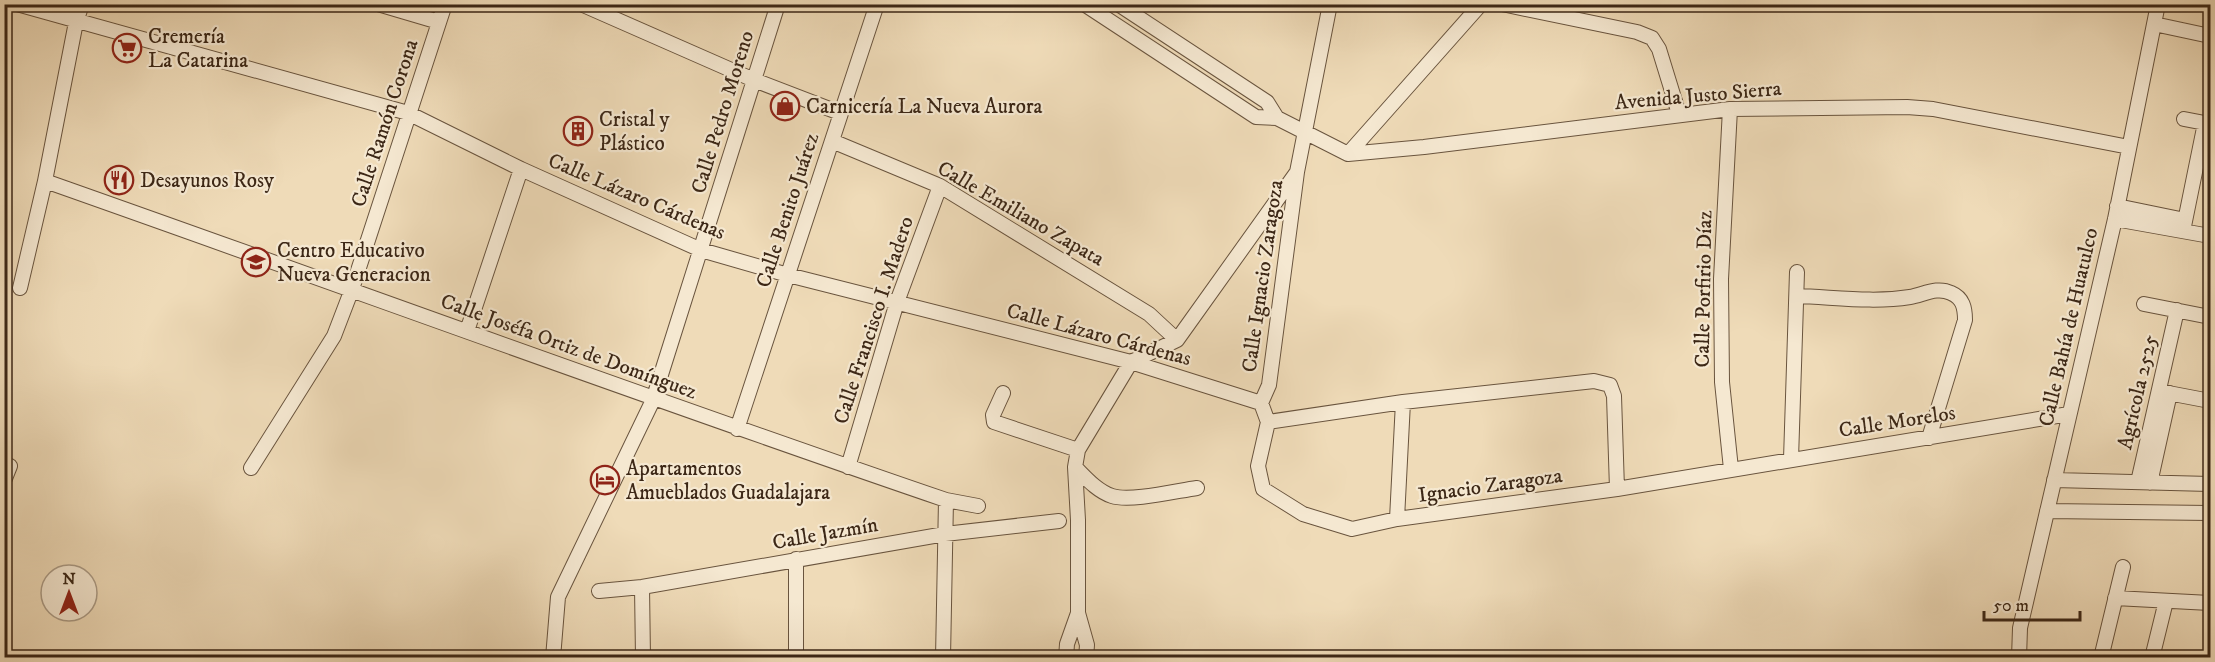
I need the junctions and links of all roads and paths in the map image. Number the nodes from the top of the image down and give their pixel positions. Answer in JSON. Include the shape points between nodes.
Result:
{"nodes":[{"id":1,"x":17,"y":4,"type":"edge"},
{"id":2,"x":82,"y":4,"type":"edge"},
{"id":3,"x":378,"y":4,"type":"edge"},
{"id":4,"x":445,"y":4,"type":"edge"},
{"id":5,"x":581,"y":4,"type":"edge"},
{"id":6,"x":778,"y":4,"type":"edge"},
{"id":7,"x":877,"y":4,"type":"edge"},
{"id":8,"x":1084,"y":4,"type":"edge"},
{"id":9,"x":1118,"y":4,"type":"edge"},
{"id":10,"x":1330,"y":4,"type":"edge"},
{"id":11,"x":1481,"y":4,"type":"edge"},
{"id":12,"x":1502,"y":4,"type":"edge"},
{"id":13,"x":2158,"y":4,"type":"edge"},
{"id":14,"x":1106,"y":10,"type":"edge"},
{"id":15,"x":76,"y":22,"type":"junction"},
{"id":16,"x":439,"y":22,"type":"junction"},
{"id":17,"x":2154,"y":24,"type":"junction"},
{"id":18,"x":2211,"y":36,"type":"edge"},
{"id":19,"x":754,"y":80,"type":"junction"},
{"id":20,"x":1730,"y":109,"type":"junction"},
{"id":21,"x":408,"y":113,"type":"junction"},
{"id":22,"x":840,"y":113,"type":"junction"},
{"id":23,"x":1679,"y":114,"type":"junction"},
{"id":24,"x":1276,"y":118,"type":"junction"},
{"id":25,"x":2184,"y":119,"type":"dead end"},
{"id":26,"x":2208,"y":123,"type":"edge"},
{"id":27,"x":1306,"y":133,"type":"junction"},
{"id":28,"x":832,"y":141,"type":"junction"},
{"id":29,"x":2129,"y":147,"type":"junction"},
{"id":30,"x":1348,"y":154,"type":"junction"},
{"id":31,"x":521,"y":169,"type":"junction"},
{"id":32,"x":1297,"y":172,"type":"junction"},
{"id":33,"x":45,"y":181,"type":"junction"},
{"id":34,"x":939,"y":186,"type":"junction"},
{"id":35,"x":2116,"y":213,"type":"junction"},
{"id":36,"x":2184,"y":226,"type":"junction"},
{"id":37,"x":2211,"y":236,"type":"edge"},
{"id":38,"x":701,"y":250,"type":"junction"},
{"id":39,"x":1797,"y":272,"type":"dead end"},
{"id":40,"x":788,"y":275,"type":"junction"},
{"id":41,"x":20,"y":288,"type":"dead end"},
{"id":42,"x":352,"y":289,"type":"junction"},
{"id":43,"x":1797,"y":296,"type":"junction"},
{"id":44,"x":897,"y":302,"type":"junction"},
{"id":45,"x":2144,"y":304,"type":"dead end"},
{"id":46,"x":2177,"y":310,"type":"junction"},
{"id":47,"x":2211,"y":317,"type":"edge"},
{"id":48,"x":467,"y":331,"type":"junction"},
{"id":49,"x":1177,"y":340,"type":"junction"},
{"id":50,"x":1131,"y":362,"type":"junction"},
{"id":51,"x":2164,"y":392,"type":"junction"},
{"id":52,"x":1003,"y":393,"type":"dead end"},
{"id":53,"x":653,"y":400,"type":"junction"},
{"id":54,"x":2211,"y":401,"type":"edge"},
{"id":55,"x":1403,"y":402,"type":"junction"},
{"id":56,"x":1261,"y":403,"type":"junction"},
{"id":57,"x":2069,"y":414,"type":"junction"},
{"id":58,"x":1268,"y":422,"type":"junction"},
{"id":59,"x":737,"y":429,"type":"junction"},
{"id":60,"x":1929,"y":438,"type":"junction"},
{"id":61,"x":1078,"y":450,"type":"junction"},
{"id":62,"x":1791,"y":459,"type":"junction"},
{"id":63,"x":10,"y":466,"type":"dead end"},
{"id":64,"x":848,"y":467,"type":"junction"},
{"id":65,"x":1075,"y":467,"type":"junction"},
{"id":66,"x":251,"y":468,"type":"dead end"},
{"id":67,"x":1731,"y":469,"type":"junction"},
{"id":68,"x":2054,"y":480,"type":"junction"},
{"id":69,"x":4,"y":481,"type":"edge"},
{"id":70,"x":2144,"y":483,"type":"junction"},
{"id":71,"x":2211,"y":484,"type":"edge"},
{"id":72,"x":1197,"y":488,"type":"dead end"},
{"id":73,"x":1617,"y":489,"type":"junction"},
{"id":74,"x":946,"y":500,"type":"junction"},
{"id":75,"x":978,"y":506,"type":"dead end"},
{"id":76,"x":2047,"y":511,"type":"junction"},
{"id":77,"x":2211,"y":513,"type":"edge"},
{"id":78,"x":1397,"y":519,"type":"junction"},
{"id":79,"x":1059,"y":521,"type":"dead end"},
{"id":80,"x":945,"y":534,"type":"junction"},
{"id":81,"x":796,"y":559,"type":"junction"},
{"id":82,"x":2123,"y":567,"type":"dead end"},
{"id":83,"x":642,"y":587,"type":"junction"},
{"id":84,"x":599,"y":591,"type":"dead end"},
{"id":85,"x":2115,"y":598,"type":"junction"},
{"id":86,"x":2166,"y":601,"type":"junction"},
{"id":87,"x":2211,"y":603,"type":"edge"},
{"id":88,"x":1078,"y":613,"type":"junction"},
{"id":89,"x":553,"y":657,"type":"edge"},
{"id":90,"x":643,"y":657,"type":"edge"},
{"id":91,"x":796,"y":657,"type":"edge"},
{"id":92,"x":943,"y":657,"type":"edge"},
{"id":93,"x":1066,"y":657,"type":"edge"},
{"id":94,"x":1086,"y":657,"type":"edge"},
{"id":95,"x":2019,"y":657,"type":"edge"},
{"id":96,"x":2101,"y":657,"type":"edge"},
{"id":97,"x":2152,"y":657,"type":"edge"}],
"edges":[{"from":1,"to":15,"type":"street","name":"Calle Lázaro Cárdenas"},
{"from":2,"to":15,"type":"street"},
{"from":3,"to":16,"type":"street"},
{"from":4,"to":16,"type":"street","name":"Calle Ramón Corona"},
{"from":5,"to":19,"type":"street"},
{"from":6,"to":19,"type":"street","name":"Calle Pedro Moreno"},
{"from":7,"to":22,"type":"street","name":"Calle Benito Juárez"},
{"from":8,"to":14,"type":"street"},
{"from":9,"to":24,"type":"street","via":[[1267,102]]},
{"from":10,"to":27,"type":"street"},
{"from":11,"to":30,"type":"street"},
{"from":12,"to":23,"type":"street","via":[[1652,38]]},
{"from":13,"to":17,"type":"street","name":"Calle Bahía de Huatulco"},
{"from":14,"to":24,"type":"street","via":[[1256,117]]},
{"from":15,"to":21,"type":"street","name":"Calle Lázaro Cárdenas"},
{"from":15,"to":33,"type":"street"},
{"from":16,"to":21,"type":"street","name":"Calle Ramón Corona"},
{"from":17,"to":18,"type":"street"},
{"from":17,"to":29,"type":"street","name":"Calle Bahía de Huatulco"},
{"from":19,"to":22,"type":"street"},
{"from":19,"to":38,"type":"street","name":"Calle Pedro Moreno"},
{"from":20,"to":23,"type":"street","name":"Avenida Justo Sierra"},
{"from":20,"to":29,"type":"street","name":"Avenida Justo Sierra","via":[[1933,109]]},
{"from":20,"to":67,"type":"street","name":"Calle Porfirio Díaz","via":[[1721,279],[1722,382]]},
{"from":21,"to":31,"type":"street","name":"Calle Lázaro Cárdenas"},
{"from":21,"to":42,"type":"street","name":"Calle Ramón Corona"},
{"from":22,"to":28,"type":"street","name":"Calle Benito Juárez"},
{"from":23,"to":30,"type":"street","name":"Avenida Justo Sierra"},
{"from":24,"to":27,"type":"street"},
{"from":25,"to":26,"type":"street"},
{"from":26,"to":36,"type":"street"},
{"from":27,"to":30,"type":"street"},
{"from":27,"to":32,"type":"street","name":"Calle Ignacio Zaragoza"},
{"from":28,"to":34,"type":"street","name":"Calle Emiliano Zapata"},
{"from":28,"to":40,"type":"street","name":"Calle Benito Juárez"},
{"from":29,"to":35,"type":"street","name":"Calle Bahía de Huatulco"},
{"from":31,"to":38,"type":"street","name":"Calle Lázaro Cárdenas"},
{"from":31,"to":48,"type":"street"},
{"from":32,"to":49,"type":"street"},
{"from":32,"to":56,"type":"street","name":"Calle Ignacio Zaragoza","via":[[1269,385]]},
{"from":33,"to":41,"type":"street"},
{"from":33,"to":42,"type":"street","name":"Calle Joséfa Ortiz de Domínguez"},
{"from":34,"to":44,"type":"street","name":"Calle Francisco I. Madero"},
{"from":34,"to":49,"type":"street","name":"Calle Emiliano Zapata","via":[[1149,314]]},
{"from":35,"to":36,"type":"street"},
{"from":35,"to":57,"type":"street","name":"Calle Bahía de Huatulco"},
{"from":36,"to":37,"type":"street"},
{"from":38,"to":40,"type":"street","name":"Calle Lázaro Cárdenas"},
{"from":38,"to":53,"type":"street","name":"Calle Pedro Moreno"},
{"from":39,"to":43,"type":"street"},
{"from":40,"to":44,"type":"street","name":"Calle Lázaro Cárdenas"},
{"from":40,"to":59,"type":"street","name":"Calle Benito Juárez"},
{"from":42,"to":48,"type":"street","name":"Calle Joséfa Ortiz de Domínguez"},
{"from":42,"to":66,"type":"street","name":"Calle Ramón Corona","via":[[334,336]]},
{"from":43,"to":60,"type":"street","via":[[1882,299],[1936,290],[1951,292],[1960,299],[1965,320]]},
{"from":43,"to":62,"type":"street"},
{"from":44,"to":50,"type":"street","name":"Calle Lázaro Cárdenas"},
{"from":44,"to":64,"type":"street","name":"Calle Francisco I. Madero"},
{"from":45,"to":46,"type":"street"},
{"from":46,"to":47,"type":"street"},
{"from":46,"to":51,"type":"street","name":"Agrícola 2525"},
{"from":48,"to":53,"type":"street","name":"Calle Joséfa Ortiz de Domínguez"},
{"from":49,"to":50,"type":"street"},
{"from":50,"to":56,"type":"street","name":"Calle Lázaro Cárdenas"},
{"from":50,"to":61,"type":"street"},
{"from":51,"to":54,"type":"street"},
{"from":51,"to":70,"type":"street","name":"Agrícola 2525"},
{"from":52,"to":61,"type":"street","via":[[993,415],[994,422]]},
{"from":53,"to":59,"type":"street","name":"Calle Joséfa Ortiz de Domínguez"},
{"from":53,"to":89,"type":"street","name":"Calle Pedro Moreno","via":[[558,597]]},
{"from":55,"to":58,"type":"street"},
{"from":55,"to":73,"type":"street","via":[[1594,381],[1610,385],[1614,396]]},
{"from":55,"to":78,"type":"street"},
{"from":56,"to":58,"type":"street","name":"Calle Ignacio Zaragoza"},
{"from":57,"to":60,"type":"street","name":"Calle Morelos"},
{"from":57,"to":68,"type":"street","name":"Calle Bahía de Huatulco"},
{"from":58,"to":78,"type":"street","name":"Ignacio Zaragoza","via":[[1257,466],[1263,489],[1303,514],[1352,529]]},
{"from":59,"to":64,"type":"street","name":"Calle Joséfa Ortiz de Domínguez"},
{"from":60,"to":62,"type":"street","name":"Calle Morelos"},
{"from":61,"to":65,"type":"street"},
{"from":62,"to":67,"type":"street","name":"Calle Morelos"},
{"from":63,"to":69,"type":"street"},
{"from":64,"to":74,"type":"street","name":"Calle Joséfa Ortiz de Domínguez"},
{"from":65,"to":72,"type":"street","via":[[1094,486],[1113,497]]},
{"from":65,"to":88,"type":"street"},
{"from":67,"to":73,"type":"street","name":"Ignacio Zaragoza"},
{"from":68,"to":70,"type":"street"},
{"from":68,"to":76,"type":"street","name":"Calle Bahía de Huatulco"},
{"from":70,"to":71,"type":"street"},
{"from":73,"to":78,"type":"street","name":"Ignacio Zaragoza"},
{"from":74,"to":75,"type":"street","name":"Calle Joséfa Ortiz de Domínguez"},
{"from":74,"to":80,"type":"street"},
{"from":76,"to":77,"type":"street"},
{"from":76,"to":95,"type":"street","name":"Calle Bahía de Huatulco","via":[[2020,628]]},
{"from":79,"to":80,"type":"street","name":"Calle Jazmín"},
{"from":80,"to":81,"type":"street","name":"Calle Jazmín"},
{"from":80,"to":92,"type":"street"},
{"from":81,"to":83,"type":"street","name":"Calle Jazmín"},
{"from":81,"to":91,"type":"street"},
{"from":82,"to":85,"type":"street"},
{"from":83,"to":84,"type":"street","name":"Calle Jazmín"},
{"from":83,"to":90,"type":"street"},
{"from":85,"to":86,"type":"street"},
{"from":85,"to":96,"type":"street"},
{"from":86,"to":87,"type":"street"},
{"from":86,"to":97,"type":"street"},
{"from":88,"to":93,"type":"street"},
{"from":88,"to":94,"type":"street","via":[[1087,645]]}]}
